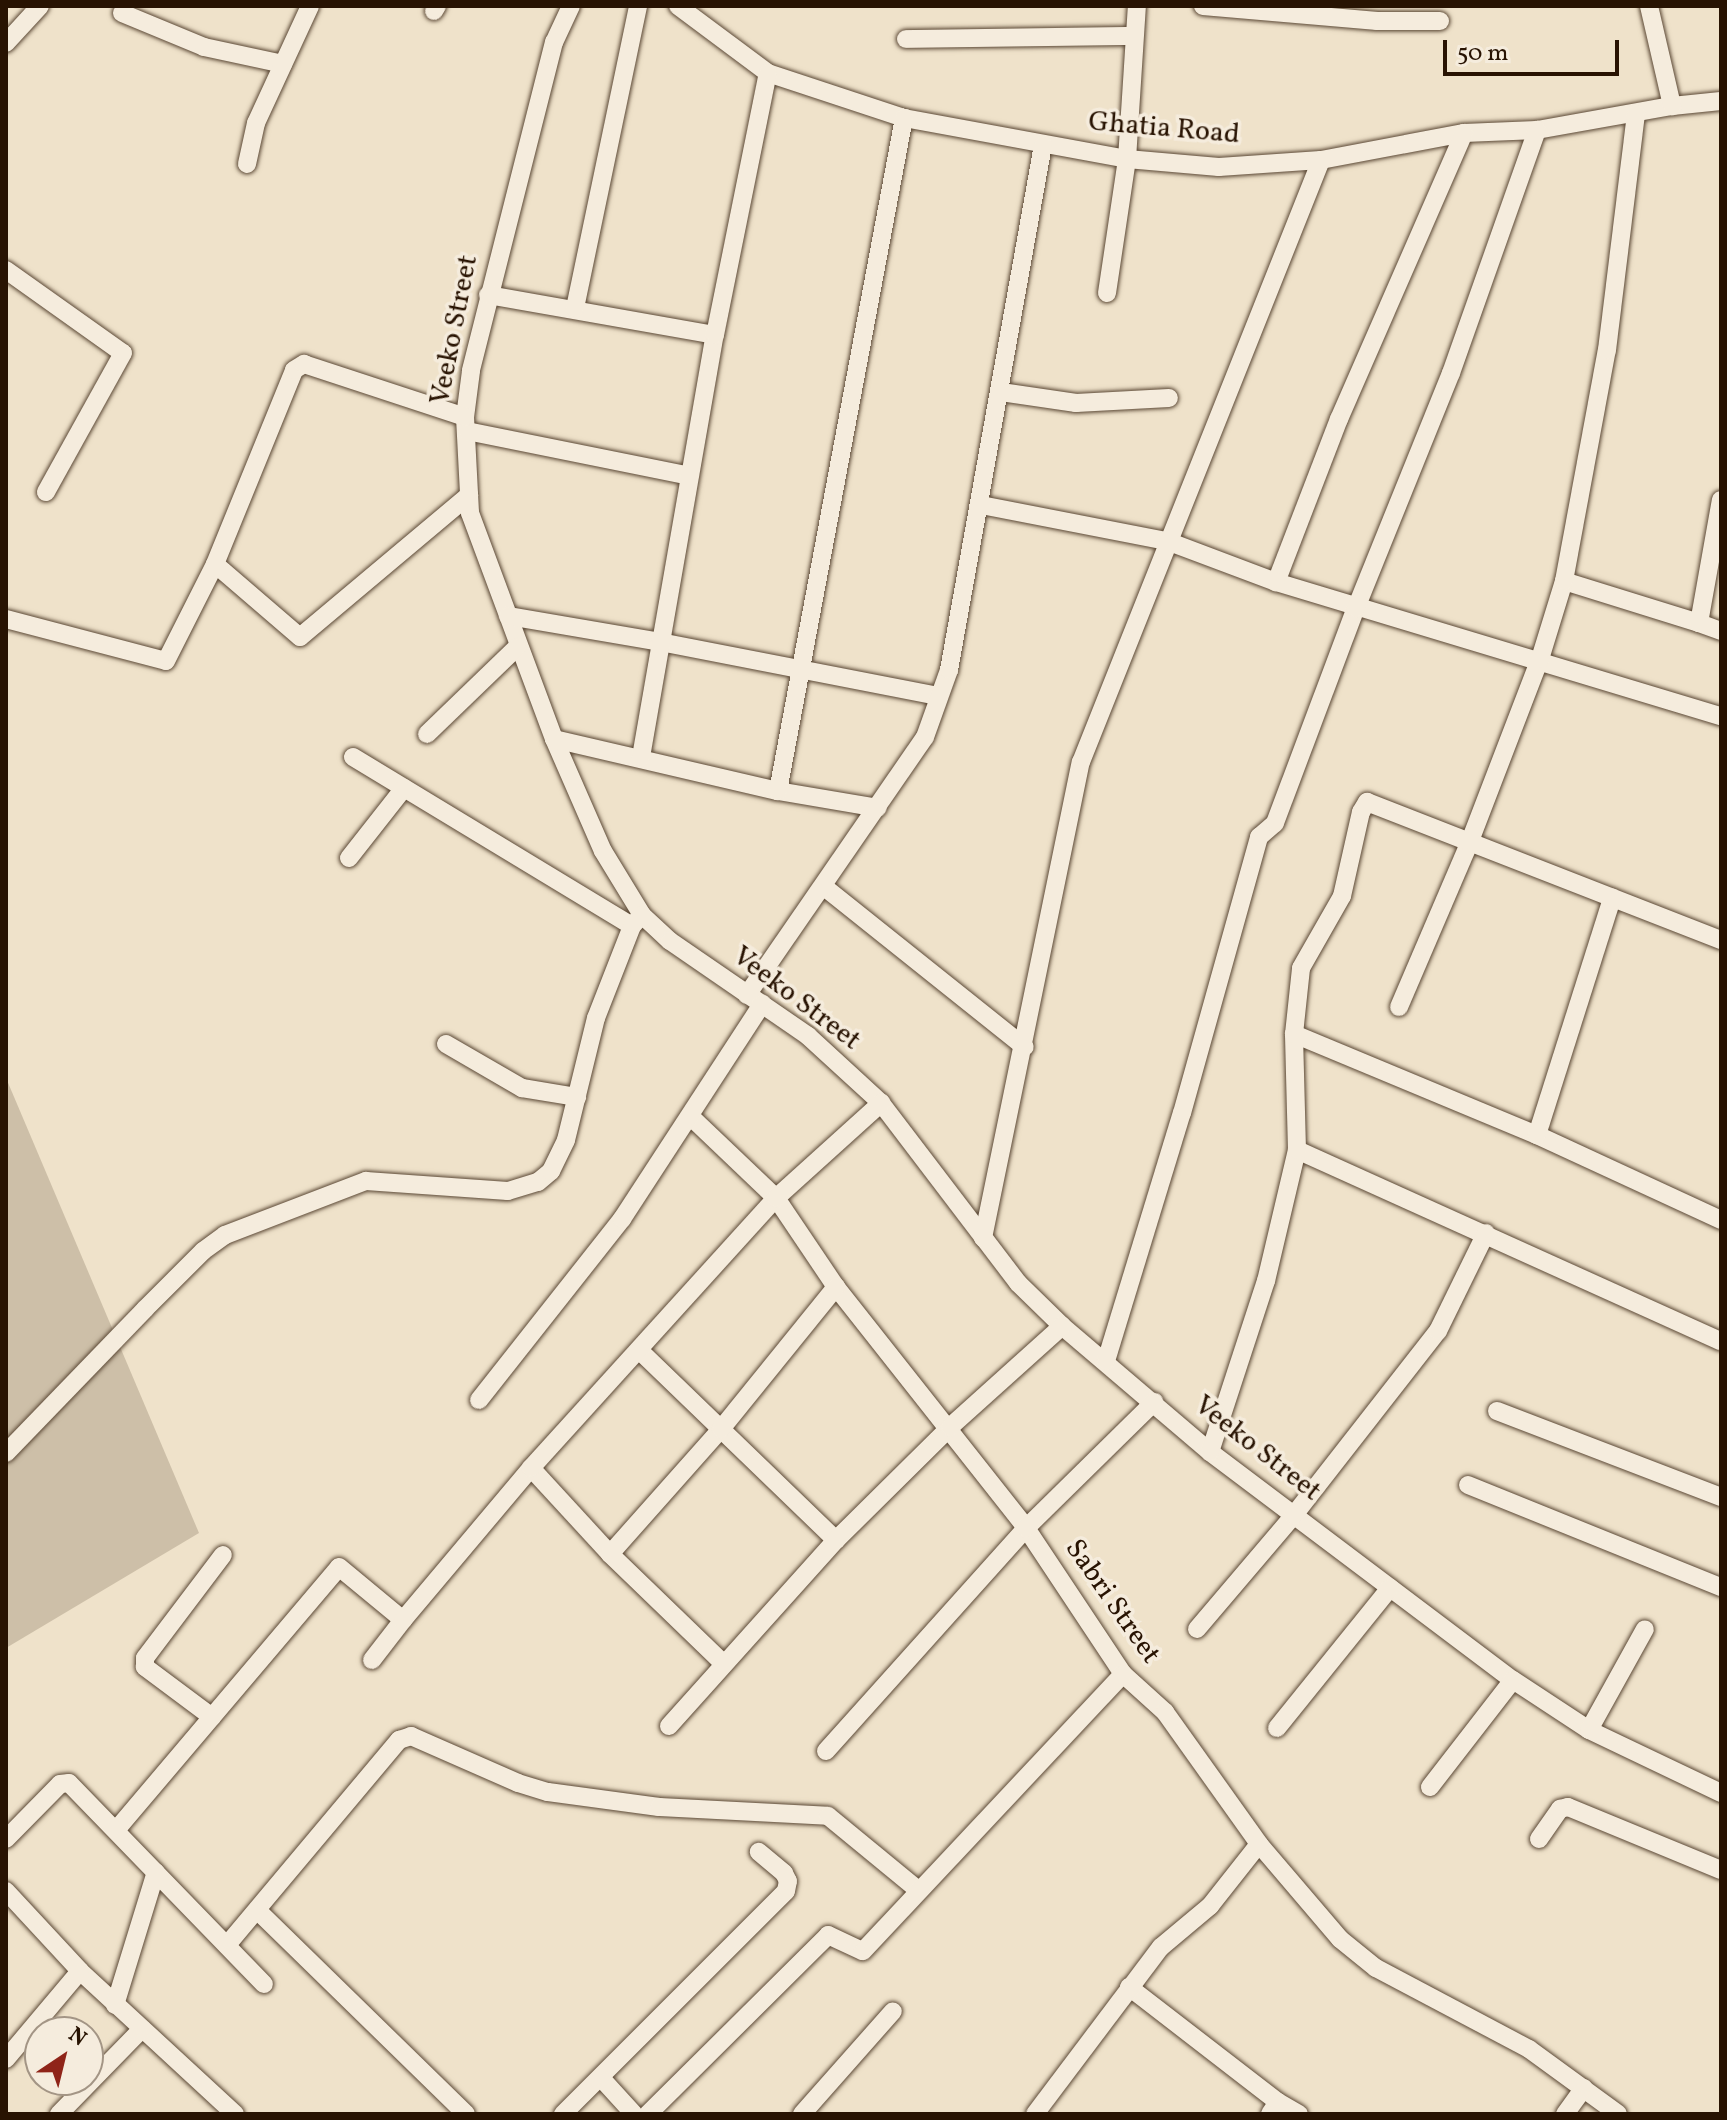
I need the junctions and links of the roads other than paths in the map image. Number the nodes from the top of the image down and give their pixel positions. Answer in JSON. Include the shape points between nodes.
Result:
{"nodes":[{"id":1,"x":40,"y":6,"type":"edge"},
{"id":2,"x":310,"y":6,"type":"edge"},
{"id":3,"x":571,"y":6,"type":"edge"},
{"id":4,"x":638,"y":6,"type":"edge"},
{"id":5,"x":678,"y":6,"type":"edge"},
{"id":6,"x":1137,"y":6,"type":"edge"},
{"id":7,"x":1203,"y":6,"type":"edge"},
{"id":8,"x":1649,"y":6,"type":"edge"},
{"id":9,"x":122,"y":13,"type":"dead end"},
{"id":10,"x":1440,"y":21,"type":"dead end"},
{"id":11,"x":1134,"y":36,"type":"junction"},
{"id":12,"x":906,"y":39,"type":"dead end"},
{"id":13,"x":6,"y":43,"type":"edge"},
{"id":14,"x":283,"y":64,"type":"junction"},
{"id":15,"x":768,"y":73,"type":"junction"},
{"id":16,"x":1721,"y":101,"type":"edge"},
{"id":17,"x":1672,"y":106,"type":"junction"},
{"id":18,"x":1636,"y":114,"type":"junction"},
{"id":19,"x":904,"y":118,"type":"junction"},
{"id":20,"x":1537,"y":130,"type":"junction"},
{"id":21,"x":1464,"y":133,"type":"junction"},
{"id":22,"x":1043,"y":145,"type":"junction"},
{"id":23,"x":1127,"y":159,"type":"junction"},
{"id":24,"x":1321,"y":160,"type":"junction"},
{"id":25,"x":247,"y":164,"type":"dead end"},
{"id":26,"x":6,"y":270,"type":"edge"},
{"id":27,"x":1107,"y":293,"type":"dead end"},
{"id":28,"x":488,"y":295,"type":"junction"},
{"id":29,"x":575,"y":308,"type":"junction"},
{"id":30,"x":715,"y":335,"type":"junction"},
{"id":31,"x":1001,"y":392,"type":"junction"},
{"id":32,"x":1169,"y":398,"type":"dead end"},
{"id":33,"x":466,"y":424,"type":"junction"},
{"id":34,"x":690,"y":476,"type":"junction"},
{"id":35,"x":46,"y":492,"type":"dead end"},
{"id":36,"x":469,"y":495,"type":"junction"},
{"id":37,"x":1721,"y":500,"type":"edge"},
{"id":38,"x":981,"y":505,"type":"junction"},
{"id":39,"x":1167,"y":541,"type":"junction"},
{"id":40,"x":215,"y":564,"type":"junction"},
{"id":41,"x":1564,"y":581,"type":"junction"},
{"id":42,"x":1276,"y":582,"type":"junction"},
{"id":43,"x":1356,"y":608,"type":"junction"},
{"id":44,"x":508,"y":616,"type":"junction"},
{"id":45,"x":6,"y":619,"type":"edge"},
{"id":46,"x":1699,"y":623,"type":"junction"},
{"id":47,"x":1721,"y":631,"type":"edge"},
{"id":48,"x":660,"y":642,"type":"junction"},
{"id":49,"x":517,"y":647,"type":"junction"},
{"id":50,"x":1540,"y":659,"type":"junction"},
{"id":51,"x":801,"y":672,"type":"junction"},
{"id":52,"x":939,"y":696,"type":"junction"},
{"id":53,"x":1721,"y":716,"type":"edge"},
{"id":54,"x":427,"y":734,"type":"dead end"},
{"id":55,"x":554,"y":739,"type":"junction"},
{"id":56,"x":353,"y":757,"type":"dead end"},
{"id":57,"x":641,"y":757,"type":"junction"},
{"id":58,"x":404,"y":788,"type":"junction"},
{"id":59,"x":778,"y":791,"type":"junction"},
{"id":60,"x":878,"y":808,"type":"junction"},
{"id":61,"x":1470,"y":841,"type":"junction"},
{"id":62,"x":349,"y":858,"type":"dead end"},
{"id":63,"x":823,"y":886,"type":"junction"},
{"id":64,"x":1612,"y":898,"type":"junction"},
{"id":65,"x":637,"y":921,"type":"junction"},
{"id":66,"x":1721,"y":940,"type":"edge"},
{"id":67,"x":754,"y":1000,"type":"junction"},
{"id":68,"x":1399,"y":1007,"type":"dead end"},
{"id":69,"x":1294,"y":1034,"type":"junction"},
{"id":70,"x":446,"y":1044,"type":"dead end"},
{"id":71,"x":1025,"y":1047,"type":"junction"},
{"id":72,"x":577,"y":1097,"type":"junction"},
{"id":73,"x":881,"y":1103,"type":"junction"},
{"id":74,"x":691,"y":1117,"type":"junction"},
{"id":75,"x":1537,"y":1135,"type":"junction"},
{"id":76,"x":1297,"y":1150,"type":"junction"},
{"id":77,"x":776,"y":1198,"type":"junction"},
{"id":78,"x":1721,"y":1220,"type":"edge"},
{"id":79,"x":1486,"y":1233,"type":"junction"},
{"id":80,"x":983,"y":1238,"type":"junction"},
{"id":81,"x":836,"y":1287,"type":"junction"},
{"id":82,"x":1062,"y":1326,"type":"junction"},
{"id":83,"x":1721,"y":1341,"type":"edge"},
{"id":84,"x":639,"y":1350,"type":"junction"},
{"id":85,"x":1106,"y":1361,"type":"junction"},
{"id":86,"x":479,"y":1400,"type":"dead end"},
{"id":87,"x":1154,"y":1402,"type":"junction"},
{"id":88,"x":1497,"y":1411,"type":"dead end"},
{"id":89,"x":950,"y":1427,"type":"junction"},
{"id":90,"x":721,"y":1429,"type":"junction"},
{"id":91,"x":1210,"y":1452,"type":"junction"},
{"id":92,"x":6,"y":1453,"type":"edge"},
{"id":93,"x":531,"y":1468,"type":"junction"},
{"id":94,"x":1468,"y":1485,"type":"dead end"},
{"id":95,"x":1721,"y":1497,"type":"edge"},
{"id":96,"x":1294,"y":1515,"type":"junction"},
{"id":97,"x":1026,"y":1528,"type":"junction"},
{"id":98,"x":836,"y":1540,"type":"junction"},
{"id":99,"x":610,"y":1554,"type":"junction"},
{"id":100,"x":223,"y":1555,"type":"dead end"},
{"id":101,"x":1721,"y":1587,"type":"edge"},
{"id":102,"x":1390,"y":1588,"type":"junction"},
{"id":103,"x":403,"y":1620,"type":"junction"},
{"id":104,"x":1197,"y":1629,"type":"dead end"},
{"id":105,"x":1645,"y":1629,"type":"dead end"},
{"id":106,"x":372,"y":1660,"type":"dead end"},
{"id":107,"x":724,"y":1664,"type":"junction"},
{"id":108,"x":1123,"y":1674,"type":"junction"},
{"id":109,"x":1513,"y":1680,"type":"junction"},
{"id":110,"x":212,"y":1717,"type":"junction"},
{"id":111,"x":669,"y":1726,"type":"dead end"},
{"id":112,"x":1277,"y":1728,"type":"dead end"},
{"id":113,"x":1589,"y":1730,"type":"junction"},
{"id":114,"x":826,"y":1751,"type":"dead end"},
{"id":115,"x":1430,"y":1787,"type":"dead end"},
{"id":116,"x":1721,"y":1793,"type":"edge"},
{"id":117,"x":117,"y":1829,"type":"junction"},
{"id":118,"x":6,"y":1839,"type":"edge"},
{"id":119,"x":1539,"y":1839,"type":"dead end"},
{"id":120,"x":1259,"y":1844,"type":"junction"},
{"id":121,"x":759,"y":1852,"type":"dead end"},
{"id":122,"x":1721,"y":1870,"type":"edge"},
{"id":123,"x":156,"y":1872,"type":"junction"},
{"id":124,"x":918,"y":1890,"type":"junction"},
{"id":125,"x":6,"y":1891,"type":"edge"},
{"id":126,"x":257,"y":1910,"type":"junction"},
{"id":127,"x":227,"y":1945,"type":"junction"},
{"id":128,"x":80,"y":1971,"type":"junction"},
{"id":129,"x":264,"y":1984,"type":"dead end"},
{"id":130,"x":1129,"y":1987,"type":"junction"},
{"id":131,"x":115,"y":2005,"type":"junction"},
{"id":132,"x":893,"y":2011,"type":"dead end"},
{"id":133,"x":142,"y":2029,"type":"junction"},
{"id":134,"x":6,"y":2059,"type":"edge"},
{"id":135,"x":602,"y":2079,"type":"junction"},
{"id":136,"x":1584,"y":2088,"type":"junction"},
{"id":137,"x":218,"y":2098,"type":"junction"},
{"id":138,"x":1274,"y":2108,"type":"edge"},
{"id":139,"x":655,"y":2112,"type":"edge"},
{"id":140,"x":59,"y":2114,"type":"edge"},
{"id":141,"x":205,"y":2114,"type":"edge"},
{"id":142,"x":235,"y":2114,"type":"edge"},
{"id":143,"x":466,"y":2114,"type":"edge"},
{"id":144,"x":563,"y":2114,"type":"edge"},
{"id":145,"x":634,"y":2114,"type":"edge"},
{"id":146,"x":802,"y":2114,"type":"edge"},
{"id":147,"x":1035,"y":2114,"type":"edge"},
{"id":148,"x":1299,"y":2114,"type":"edge"},
{"id":149,"x":1565,"y":2114,"type":"edge"},
{"id":150,"x":1618,"y":2114,"type":"edge"}],
"edges":[{"from":1,"to":13,"type":"street"},
{"from":2,"to":14,"type":"street"},
{"from":3,"to":28,"type":"street","name":"Veeko Street","via":[[554,42]]},
{"from":4,"to":29,"type":"street"},
{"from":5,"to":15,"type":"street","name":"Ghatia Road"},
{"from":6,"to":11,"type":"street"},
{"from":7,"to":10,"type":"street"},
{"from":8,"to":17,"type":"street"},
{"from":9,"to":14,"type":"street","via":[[204,47]]},
{"from":11,"to":12,"type":"street"},
{"from":11,"to":23,"type":"street"},
{"from":14,"to":25,"type":"street","via":[[256,123]]},
{"from":15,"to":19,"type":"street","name":"Ghatia Road"},
{"from":15,"to":30,"type":"street"},
{"from":16,"to":17,"type":"street","name":"Ghatia Road"},
{"from":17,"to":18,"type":"street","name":"Ghatia Road"},
{"from":18,"to":20,"type":"street","name":"Ghatia Road"},
{"from":18,"to":41,"type":"street","via":[[1607,350]]},
{"from":19,"to":22,"type":"street","name":"Ghatia Road"},
{"from":19,"to":51,"type":"street"},
{"from":20,"to":21,"type":"street","name":"Ghatia Road"},
{"from":20,"to":43,"type":"street","via":[[1451,373]]},
{"from":21,"to":24,"type":"street","name":"Ghatia Road"},
{"from":21,"to":42,"type":"street","via":[[1339,419]]},
{"from":22,"to":23,"type":"street","name":"Ghatia Road"},
{"from":22,"to":31,"type":"street"},
{"from":23,"to":24,"type":"street","name":"Ghatia Road","via":[[1219,167]]},
{"from":23,"to":27,"type":"street"},
{"from":24,"to":39,"type":"street"},
{"from":26,"to":35,"type":"street","via":[[123,353]]},
{"from":28,"to":29,"type":"street"},
{"from":28,"to":33,"type":"street","name":"Veeko Street"},
{"from":29,"to":30,"type":"street"},
{"from":30,"to":34,"type":"street"},
{"from":31,"to":32,"type":"street","via":[[1076,403]]},
{"from":31,"to":38,"type":"street"},
{"from":33,"to":34,"type":"street"},
{"from":33,"to":36,"type":"street","name":"Veeko Street"},
{"from":33,"to":40,"type":"street","via":[[304,364],[294,370]]},
{"from":34,"to":48,"type":"street"},
{"from":36,"to":40,"type":"street","via":[[300,637]]},
{"from":36,"to":44,"type":"street","name":"Veeko Street","via":[[470,513]]},
{"from":37,"to":46,"type":"street"},
{"from":38,"to":39,"type":"street"},
{"from":38,"to":52,"type":"street","via":[[949,670]]},
{"from":39,"to":42,"type":"street"},
{"from":39,"to":71,"type":"street","via":[[1081,762]]},
{"from":40,"to":45,"type":"street","via":[[166,661]]},
{"from":41,"to":46,"type":"street"},
{"from":41,"to":50,"type":"street"},
{"from":42,"to":43,"type":"street"},
{"from":43,"to":50,"type":"street"},
{"from":43,"to":85,"type":"street","via":[[1275,823],[1259,837]]},
{"from":44,"to":48,"type":"street"},
{"from":44,"to":49,"type":"street","name":"Veeko Street"},
{"from":46,"to":47,"type":"street"},
{"from":48,"to":51,"type":"street"},
{"from":48,"to":57,"type":"street"},
{"from":49,"to":54,"type":"street"},
{"from":49,"to":55,"type":"street","name":"Veeko Street"},
{"from":50,"to":53,"type":"street"},
{"from":50,"to":61,"type":"street"},
{"from":51,"to":52,"type":"street"},
{"from":51,"to":59,"type":"street"},
{"from":52,"to":60,"type":"street","via":[[925,737]]},
{"from":55,"to":57,"type":"street"},
{"from":55,"to":65,"type":"street","name":"Veeko Street"},
{"from":56,"to":58,"type":"street"},
{"from":57,"to":59,"type":"street"},
{"from":58,"to":62,"type":"street"},
{"from":58,"to":65,"type":"street"},
{"from":59,"to":60,"type":"street"},
{"from":60,"to":63,"type":"street"},
{"from":61,"to":64,"type":"street"},
{"from":61,"to":68,"type":"street"},
{"from":61,"to":69,"type":"street","via":[[1367,802],[1342,896],[1301,968]]},
{"from":63,"to":67,"type":"street"},
{"from":63,"to":71,"type":"street"},
{"from":64,"to":66,"type":"street"},
{"from":64,"to":75,"type":"street"},
{"from":65,"to":67,"type":"street","name":"Veeko Street"},
{"from":65,"to":72,"type":"street","via":[[596,1018]]},
{"from":67,"to":73,"type":"street","name":"Veeko Street","via":[[808,1036]]},
{"from":67,"to":74,"type":"street"},
{"from":69,"to":75,"type":"street"},
{"from":69,"to":76,"type":"street"},
{"from":70,"to":72,"type":"street","via":[[522,1088]]},
{"from":71,"to":80,"type":"street"},
{"from":72,"to":92,"type":"street","via":[[551,1171],[520,1190],[366,1181],[225,1235],[203,1251]]},
{"from":73,"to":77,"type":"street"},
{"from":73,"to":80,"type":"street","name":"Veeko Street"},
{"from":74,"to":77,"type":"street","name":"Sabri Street"},
{"from":74,"to":86,"type":"street","via":[[622,1219]]},
{"from":75,"to":78,"type":"street"},
{"from":76,"to":79,"type":"street"},
{"from":76,"to":91,"type":"street","via":[[1266,1281]]},
{"from":77,"to":81,"type":"street","name":"Sabri Street"},
{"from":77,"to":84,"type":"street"},
{"from":79,"to":83,"type":"street"},
{"from":79,"to":96,"type":"street","via":[[1438,1331]]},
{"from":80,"to":82,"type":"street","name":"Veeko Street","via":[[1018,1283]]},
{"from":81,"to":89,"type":"street","name":"Sabri Street"},
{"from":81,"to":90,"type":"street"},
{"from":82,"to":85,"type":"street","name":"Veeko Street"},
{"from":82,"to":89,"type":"street"},
{"from":84,"to":90,"type":"street"},
{"from":84,"to":93,"type":"street"},
{"from":85,"to":87,"type":"street","name":"Veeko Street"},
{"from":87,"to":91,"type":"street","name":"Veeko Street"},
{"from":87,"to":97,"type":"street"},
{"from":88,"to":95,"type":"street"},
{"from":89,"to":97,"type":"street","name":"Sabri Street"},
{"from":89,"to":98,"type":"street"},
{"from":90,"to":98,"type":"street"},
{"from":90,"to":99,"type":"street"},
{"from":91,"to":96,"type":"street","name":"Veeko Street"},
{"from":93,"to":99,"type":"street"},
{"from":93,"to":103,"type":"street"},
{"from":94,"to":101,"type":"street"},
{"from":96,"to":102,"type":"street","name":"Veeko Street"},
{"from":96,"to":104,"type":"street"},
{"from":97,"to":108,"type":"street","name":"Sabri Street"},
{"from":97,"to":114,"type":"street"},
{"from":98,"to":107,"type":"street"},
{"from":99,"to":107,"type":"street"},
{"from":100,"to":110,"type":"street","via":[[145,1658],[145,1667]]},
{"from":102,"to":109,"type":"street","name":"Veeko Street"},
{"from":102,"to":112,"type":"street"},
{"from":103,"to":106,"type":"street"},
{"from":103,"to":110,"type":"street","via":[[339,1567]]},
{"from":105,"to":113,"type":"street"},
{"from":107,"to":111,"type":"street"},
{"from":108,"to":120,"type":"street","name":"Sabri Street","via":[[1165,1712]]},
{"from":108,"to":124,"type":"street"},
{"from":109,"to":113,"type":"street","name":"Veeko Street"},
{"from":109,"to":115,"type":"street"},
{"from":110,"to":117,"type":"street"},
{"from":113,"to":116,"type":"street","name":"Veeko Street"},
{"from":117,"to":118,"type":"street","via":[[69,1783],[60,1784]]},
{"from":117,"to":123,"type":"street"},
{"from":119,"to":122,"type":"street","via":[[1560,1809],[1568,1807]]},
{"from":120,"to":130,"type":"street","via":[[1210,1906],[1161,1947]]},
{"from":120,"to":136,"type":"street","name":"Sabri Street","via":[[1340,1939],[1376,1968],[1529,2049]]},
{"from":121,"to":135,"type":"street","via":[[784,1873],[786,1891]]},
{"from":123,"to":127,"type":"street"},
{"from":123,"to":131,"type":"street"},
{"from":124,"to":126,"type":"street","via":[[828,1816],[659,1807],[548,1792],[411,1736],[399,1740]]},
{"from":124,"to":139,"type":"street","via":[[863,1951],[828,1935]]},
{"from":125,"to":128,"type":"street"},
{"from":126,"to":127,"type":"street"},
{"from":126,"to":143,"type":"street"},
{"from":127,"to":129,"type":"street"},
{"from":128,"to":131,"type":"street"},
{"from":128,"to":134,"type":"street"},
{"from":130,"to":138,"type":"street"},
{"from":130,"to":147,"type":"street"},
{"from":131,"to":133,"type":"street"},
{"from":132,"to":146,"type":"street"},
{"from":133,"to":137,"type":"street"},
{"from":133,"to":140,"type":"street"},
{"from":135,"to":144,"type":"street"},
{"from":135,"to":145,"type":"street"},
{"from":136,"to":149,"type":"street"},
{"from":136,"to":150,"type":"street","name":"Sabri Street"},
{"from":137,"to":141,"type":"street"},
{"from":137,"to":142,"type":"street"},
{"from":138,"to":148,"type":"street"}]}
